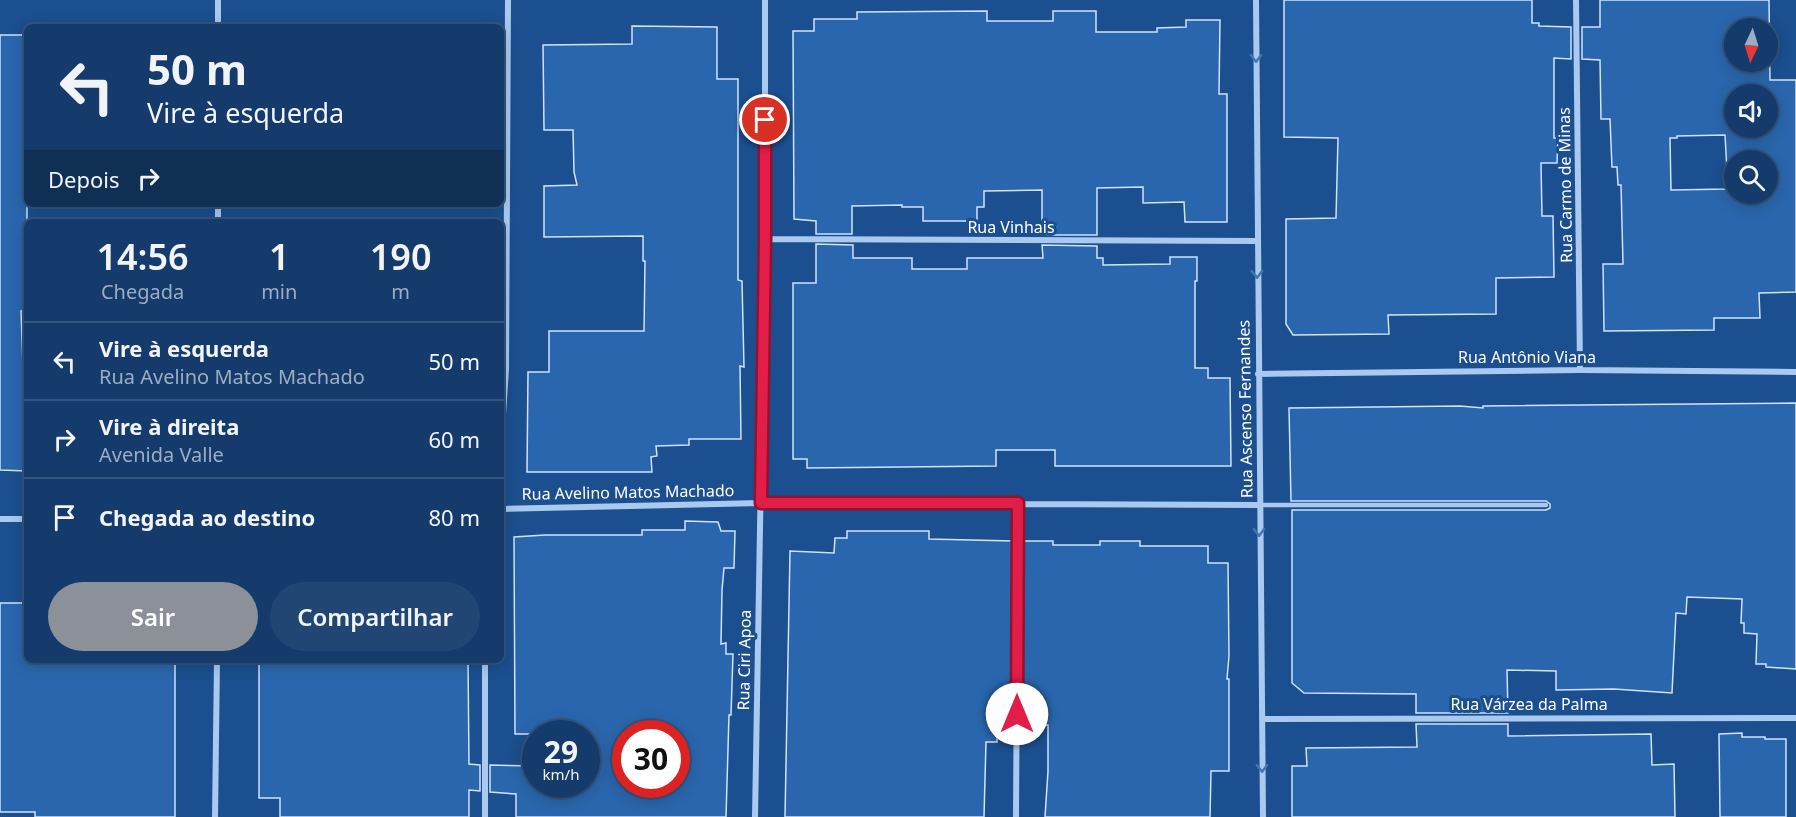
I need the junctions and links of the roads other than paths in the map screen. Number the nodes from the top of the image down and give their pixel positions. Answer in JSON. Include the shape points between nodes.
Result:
{"nodes":[{"id":1,"x":218,"y":0,"type":"edge"},
{"id":2,"x":508,"y":0,"type":"edge"},
{"id":3,"x":765,"y":0,"type":"edge"},
{"id":4,"x":1256,"y":0,"type":"edge"},
{"id":5,"x":1576,"y":0,"type":"edge"},
{"id":6,"x":218,"y":24,"type":"edge"},
{"id":7,"x":765,"y":239,"type":"junction"},
{"id":8,"x":1257,"y":241,"type":"junction"},
{"id":9,"x":1580,"y":370,"type":"junction"},
{"id":10,"x":1796,"y":372,"type":"edge"},
{"id":11,"x":1258,"y":374,"type":"junction"},
{"id":12,"x":504,"y":399,"type":"edge"},
{"id":13,"x":761,"y":503,"type":"junction"},
{"id":14,"x":1018,"y":503,"type":"junction"},
{"id":15,"x":1259,"y":505,"type":"junction"},
{"id":16,"x":1546,"y":505,"type":"dead end"},
{"id":17,"x":504,"y":509,"type":"edge"},
{"id":18,"x":0,"y":519,"type":"edge"},
{"id":19,"x":24,"y":519,"type":"edge"},
{"id":20,"x":217,"y":663,"type":"edge"},
{"id":21,"x":485,"y":663,"type":"edge"},
{"id":22,"x":1796,"y":718,"type":"edge"},
{"id":23,"x":1262,"y":719,"type":"junction"},
{"id":24,"x":215,"y":817,"type":"edge"},
{"id":25,"x":485,"y":817,"type":"edge"},
{"id":26,"x":754,"y":817,"type":"edge"},
{"id":27,"x":1016,"y":817,"type":"edge"},
{"id":28,"x":1263,"y":817,"type":"edge"}],
"edges":[{"from":1,"to":6,"type":"street"},
{"from":2,"to":12,"type":"street"},
{"from":3,"to":7,"type":"street","name":"Rua Ciri Apoa"},
{"from":4,"to":8,"type":"street","name":"Rua Ascenso Fernandes","one_way":true},
{"from":5,"to":9,"type":"street","name":"Rua Carmo de Minas"},
{"from":7,"to":8,"type":"street","name":"Rua Vinhais"},
{"from":7,"to":13,"type":"street","name":"Rua Ciri Apoa"},
{"from":8,"to":11,"type":"street","name":"Rua Ascenso Fernandes","one_way":true},
{"from":9,"to":10,"type":"street","name":"Rua Antônio Viana"},
{"from":9,"to":11,"type":"street","name":"Rua Antônio Viana"},
{"from":11,"to":15,"type":"street","name":"Rua Ascenso Fernandes"},
{"from":13,"to":14,"type":"street","name":"Rua Avelino Matos Machado"},
{"from":13,"to":17,"type":"street","name":"Rua Avelino Matos Machado"},
{"from":13,"to":26,"type":"street","name":"Rua Ciri Apoa"},
{"from":14,"to":15,"type":"street","name":"Rua Avelino Matos Machado"},
{"from":14,"to":27,"type":"street"},
{"from":15,"to":16,"type":"lane"},
{"from":15,"to":23,"type":"street","name":"Rua Ascenso Fernandes","one_way":true},
{"from":18,"to":19,"type":"street"},
{"from":20,"to":24,"type":"street"},
{"from":21,"to":25,"type":"street"},
{"from":22,"to":23,"type":"street","name":"Rua Várzea da Palma"},
{"from":23,"to":28,"type":"street","name":"Rua Ascenso Fernandes","one_way":true}]}
